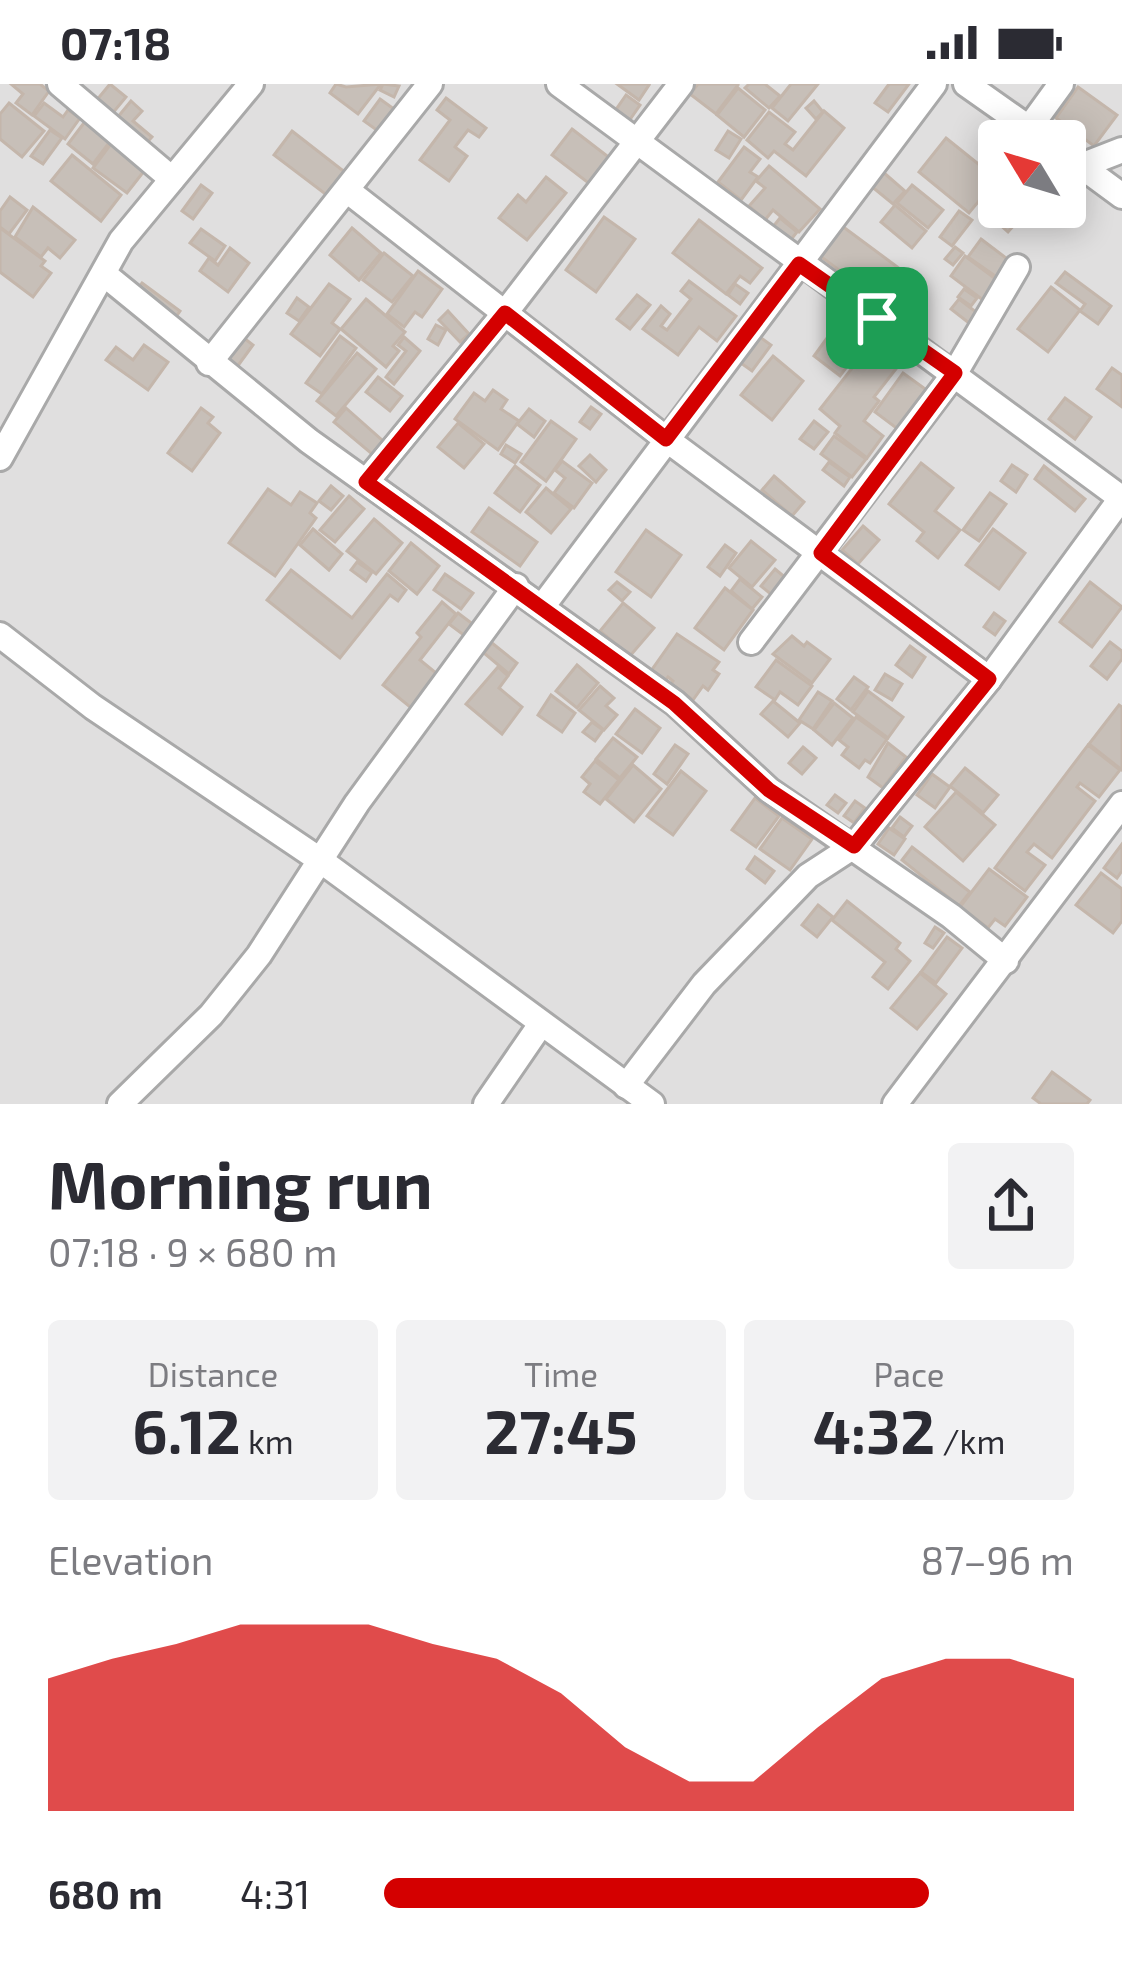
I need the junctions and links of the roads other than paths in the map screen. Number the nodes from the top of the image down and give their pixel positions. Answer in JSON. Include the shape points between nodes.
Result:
{"nodes":[{"id":1,"x":60,"y":84,"type":"edge"},
{"id":2,"x":251,"y":84,"type":"edge"},
{"id":3,"x":430,"y":84,"type":"edge"},
{"id":4,"x":559,"y":84,"type":"edge"},
{"id":5,"x":681,"y":84,"type":"edge"},
{"id":6,"x":934,"y":84,"type":"edge"},
{"id":7,"x":966,"y":84,"type":"edge"},
{"id":8,"x":1061,"y":84,"type":"edge"},
{"id":9,"x":1017,"y":120,"type":"edge"},
{"id":10,"x":1045,"y":120,"type":"edge"},
{"id":11,"x":638,"y":143,"type":"junction"},
{"id":12,"x":1122,"y":150,"type":"edge"},
{"id":13,"x":1086,"y":157,"type":"edge"},
{"id":14,"x":1086,"y":170,"type":"edge"},
{"id":15,"x":172,"y":179,"type":"junction"},
{"id":16,"x":348,"y":191,"type":"junction"},
{"id":17,"x":1122,"y":196,"type":"edge"},
{"id":18,"x":799,"y":264,"type":"junction"},
{"id":19,"x":1017,"y":267,"type":"dead end"},
{"id":20,"x":104,"y":274,"type":"junction"},
{"id":21,"x":505,"y":313,"type":"junction"},
{"id":22,"x":209,"y":363,"type":"junction"},
{"id":23,"x":955,"y":373,"type":"junction"},
{"id":24,"x":666,"y":439,"type":"junction"},
{"id":25,"x":0,"y":458,"type":"edge"},
{"id":26,"x":366,"y":482,"type":"junction"},
{"id":27,"x":1121,"y":498,"type":"edge"},
{"id":28,"x":821,"y":553,"type":"junction"},
{"id":29,"x":516,"y":586,"type":"junction"},
{"id":30,"x":542,"y":607,"type":"junction"},
{"id":31,"x":0,"y":634,"type":"edge"},
{"id":32,"x":751,"y":642,"type":"dead end"},
{"id":33,"x":989,"y":679,"type":"junction"},
{"id":34,"x":1122,"y":804,"type":"edge"},
{"id":35,"x":854,"y":846,"type":"junction"},
{"id":36,"x":320,"y":860,"type":"junction"},
{"id":37,"x":1006,"y":961,"type":"junction"},
{"id":38,"x":542,"y":1024,"type":"junction"},
{"id":39,"x":626,"y":1086,"type":"junction"},
{"id":40,"x":120,"y":1104,"type":"edge"},
{"id":41,"x":486,"y":1104,"type":"edge"},
{"id":42,"x":652,"y":1104,"type":"edge"},
{"id":43,"x":895,"y":1104,"type":"edge"}],
"edges":[{"from":1,"to":15,"type":"street"},
{"from":2,"to":15,"type":"street"},
{"from":3,"to":16,"type":"street"},
{"from":4,"to":11,"type":"street"},
{"from":5,"to":11,"type":"street"},
{"from":6,"to":18,"type":"street"},
{"from":7,"to":9,"type":"street"},
{"from":8,"to":10,"type":"street"},
{"from":11,"to":18,"type":"street"},
{"from":11,"to":21,"type":"street"},
{"from":12,"to":13,"type":"street"},
{"from":14,"to":17,"type":"street"},
{"from":15,"to":20,"type":"street"},
{"from":16,"to":21,"type":"street"},
{"from":16,"to":22,"type":"street"},
{"from":18,"to":23,"type":"street"},
{"from":18,"to":24,"type":"street"},
{"from":19,"to":23,"type":"street"},
{"from":20,"to":22,"type":"street"},
{"from":20,"to":25,"type":"street"},
{"from":21,"to":24,"type":"street"},
{"from":21,"to":26,"type":"street"},
{"from":22,"to":26,"type":"street"},
{"from":23,"to":27,"type":"street"},
{"from":23,"to":28,"type":"street"},
{"from":24,"to":28,"type":"street"},
{"from":24,"to":30,"type":"street"},
{"from":26,"to":29,"type":"street"},
{"from":27,"to":33,"type":"street"},
{"from":28,"to":32,"type":"street"},
{"from":28,"to":33,"type":"street"},
{"from":29,"to":30,"type":"street"},
{"from":29,"to":36,"type":"street"},
{"from":30,"to":35,"type":"street","via":[[674,703],[769,790]]},
{"from":31,"to":36,"type":"street"},
{"from":33,"to":35,"type":"street"},
{"from":34,"to":37,"type":"street"},
{"from":35,"to":37,"type":"street"},
{"from":35,"to":39,"type":"street","via":[[808,877],[704,984]]},
{"from":36,"to":38,"type":"street"},
{"from":36,"to":40,"type":"street","via":[[211,1015]]},
{"from":37,"to":43,"type":"street"},
{"from":38,"to":39,"type":"street"},
{"from":38,"to":41,"type":"street"},
{"from":39,"to":42,"type":"street"}]}
